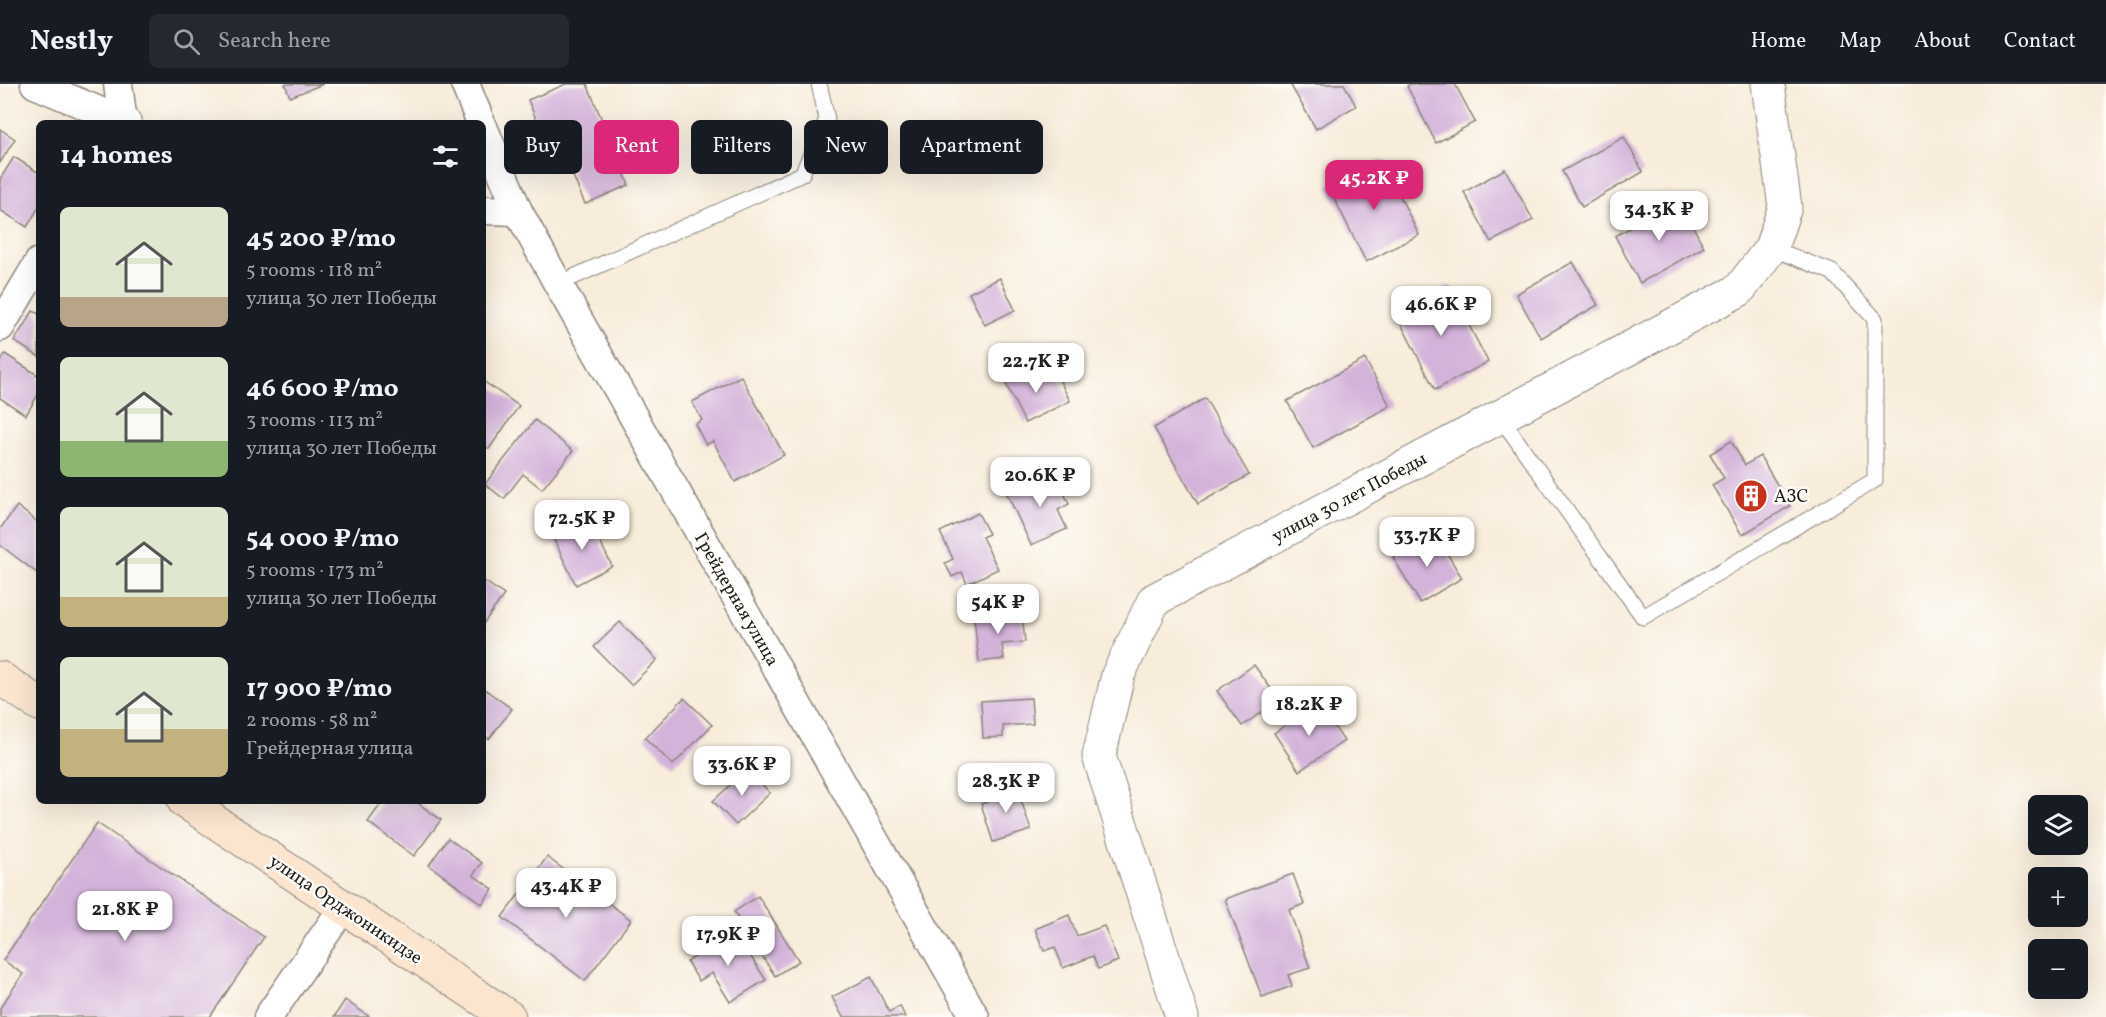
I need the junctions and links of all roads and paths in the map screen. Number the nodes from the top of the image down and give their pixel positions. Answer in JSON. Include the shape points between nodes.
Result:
{"nodes":[{"id":1,"x":35,"y":84,"type":"edge"},
{"id":2,"x":118,"y":84,"type":"edge"},
{"id":3,"x":465,"y":84,"type":"edge"},
{"id":4,"x":819,"y":84,"type":"edge"},
{"id":5,"x":1767,"y":84,"type":"edge"},
{"id":6,"x":118,"y":120,"type":"edge"},
{"id":7,"x":124,"y":120,"type":"edge"},
{"id":8,"x":480,"y":120,"type":"edge"},
{"id":9,"x":486,"y":134,"type":"edge"},
{"id":10,"x":486,"y":210,"type":"edge"},
{"id":11,"x":518,"y":211,"type":"junction"},
{"id":12,"x":1771,"y":248,"type":"junction"},
{"id":13,"x":36,"y":267,"type":"edge"},
{"id":14,"x":558,"y":284,"type":"junction"},
{"id":15,"x":0,"y":327,"type":"edge"},
{"id":16,"x":1500,"y":417,"type":"junction"},
{"id":17,"x":0,"y":678,"type":"edge"},
{"id":18,"x":36,"y":702,"type":"edge"},
{"id":19,"x":188,"y":804,"type":"edge"},
{"id":20,"x":343,"y":908,"type":"junction"},
{"id":21,"x":268,"y":1017,"type":"edge"},
{"id":22,"x":509,"y":1017,"type":"edge"},
{"id":23,"x":975,"y":1017,"type":"edge"},
{"id":24,"x":1182,"y":1017,"type":"edge"}],
"edges":[{"from":1,"to":6,"type":"street"},
{"from":2,"to":7,"type":"street"},
{"from":3,"to":8,"type":"street"},
{"from":4,"to":14,"type":"lane","via":[[827,118],[802,174]]},
{"from":5,"to":12,"type":"street","name":"улица 30 лет Победы","via":[[1785,207]]},
{"from":9,"to":11,"type":"street","name":"Грейдерная улица"},
{"from":10,"to":11,"type":"street"},
{"from":11,"to":14,"type":"street","name":"Грейдерная улица"},
{"from":12,"to":16,"type":"street","name":"улица 30 лет Победы","via":[[1739,290]]},
{"from":12,"to":16,"type":"lane","via":[[1832,273],[1875,319],[1875,480],[1643,617]]},
{"from":13,"to":15,"type":"street"},
{"from":14,"to":23,"type":"street","name":"Грейдерная улица"},
{"from":16,"to":24,"type":"street","name":"улица 30 лет Победы","via":[[1154,600],[1118,675],[1099,756]]},
{"from":17,"to":18,"type":"main road"},
{"from":19,"to":20,"type":"main road","name":"улица Орджоникидзе"},
{"from":20,"to":21,"type":"street"},
{"from":20,"to":22,"type":"main road","name":"улица Орджоникидзе"}]}
